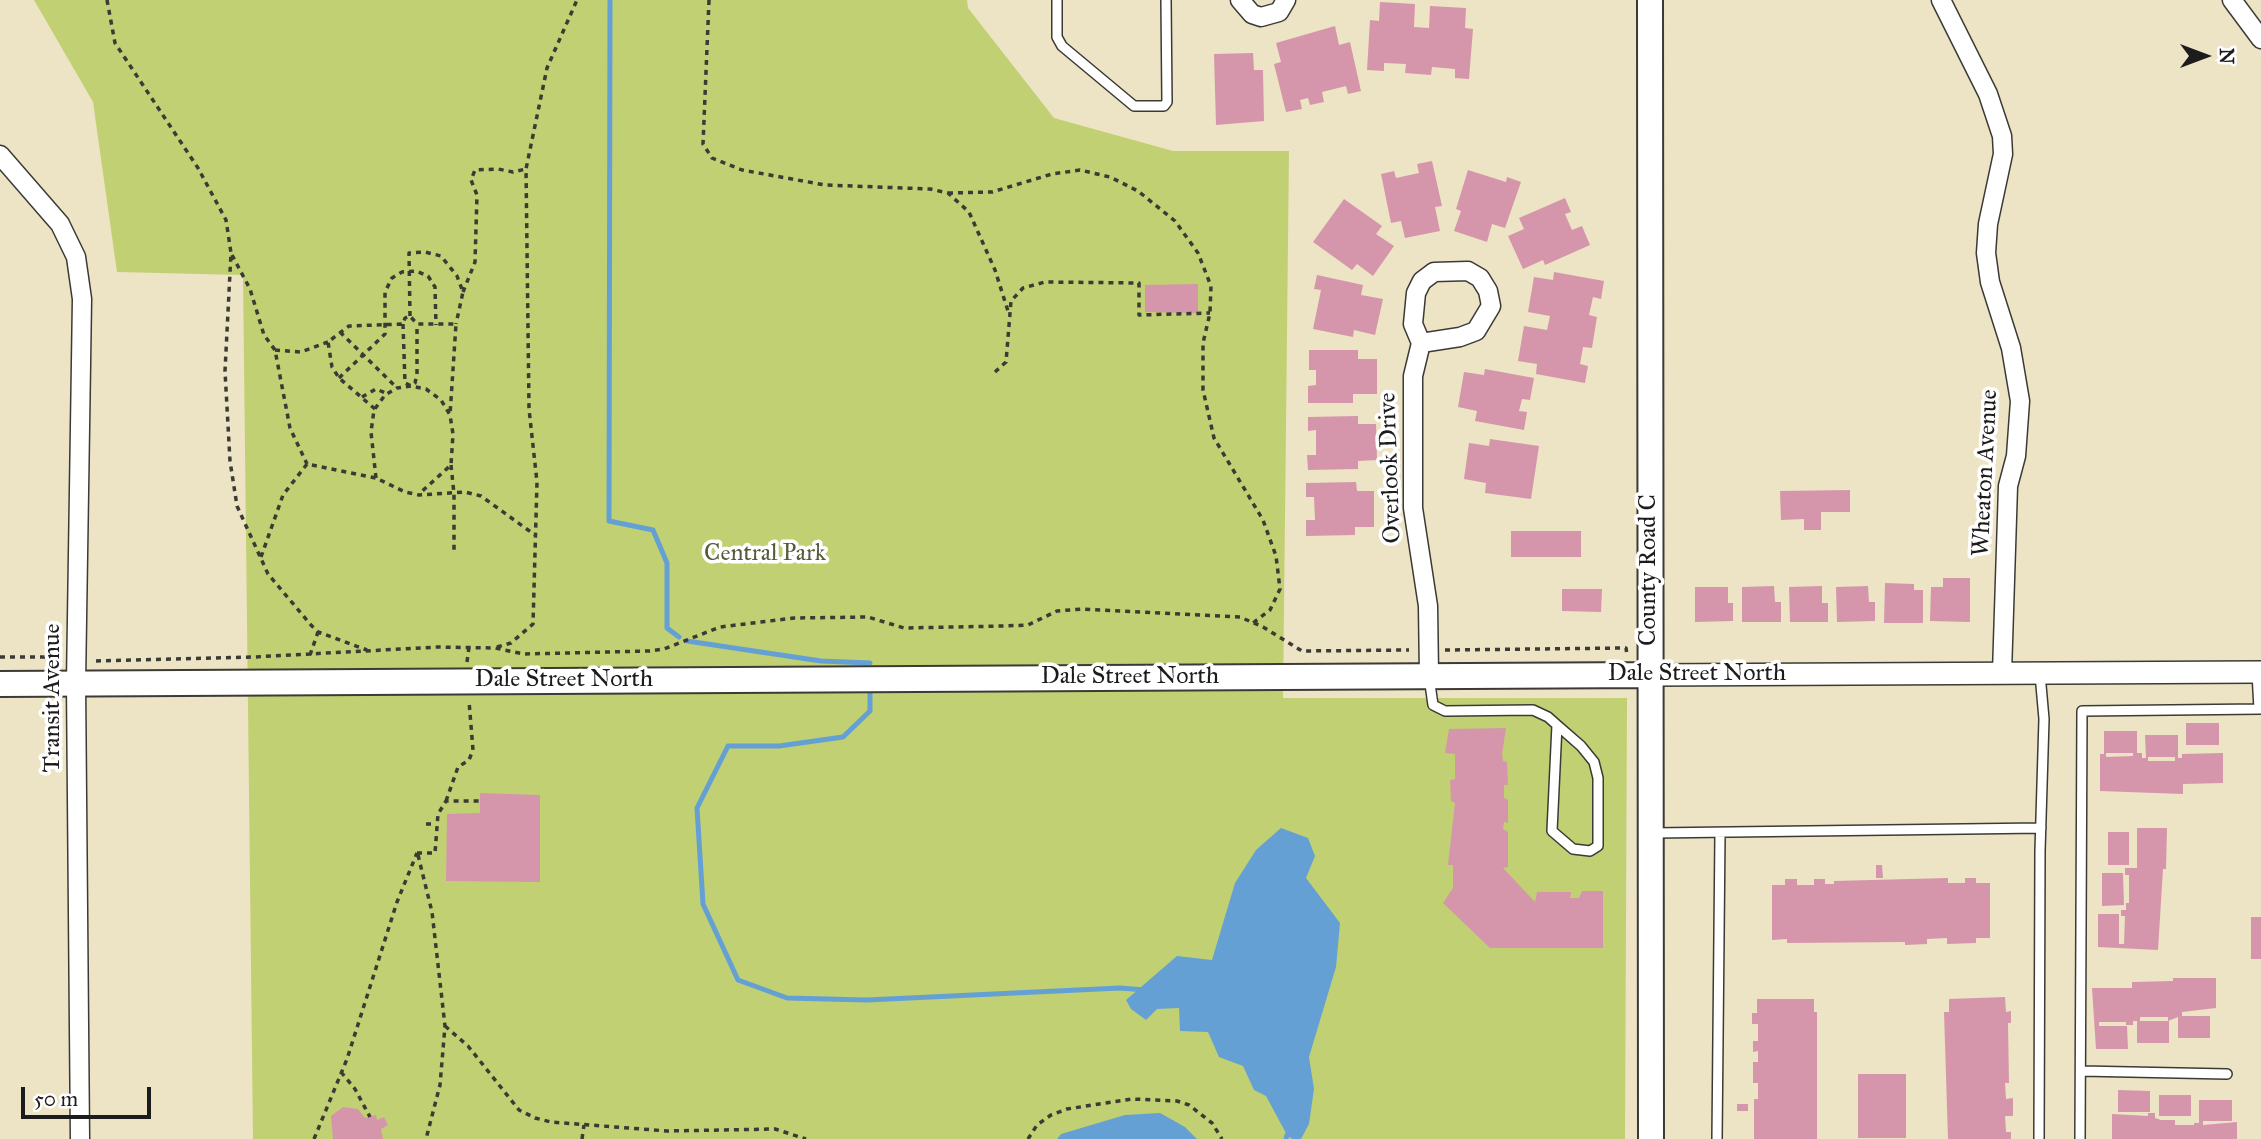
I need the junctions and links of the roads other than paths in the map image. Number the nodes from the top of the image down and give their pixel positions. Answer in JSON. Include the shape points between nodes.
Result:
{"nodes":[{"id":1,"x":1057,"y":0,"type":"edge"},
{"id":2,"x":1166,"y":0,"type":"edge"},
{"id":3,"x":1240,"y":0,"type":"edge"},
{"id":4,"x":1286,"y":0,"type":"edge"},
{"id":5,"x":1650,"y":0,"type":"edge"},
{"id":6,"x":1941,"y":0,"type":"edge"},
{"id":7,"x":2232,"y":0,"type":"edge"},
{"id":8,"x":2261,"y":39,"type":"edge"},
{"id":9,"x":0,"y":155,"type":"edge"},
{"id":10,"x":1421,"y":344,"type":"junction"},
{"id":11,"x":2259,"y":672,"type":"edge"},
{"id":12,"x":2002,"y":673,"type":"junction"},
{"id":13,"x":2040,"y":673,"type":"junction"},
{"id":14,"x":1429,"y":675,"type":"junction"},
{"id":15,"x":1649,"y":675,"type":"junction"},
{"id":16,"x":76,"y":683,"type":"junction"},
{"id":17,"x":0,"y":684,"type":"edge"},
{"id":18,"x":2260,"y":709,"type":"edge"},
{"id":19,"x":1557,"y":725,"type":"junction"},
{"id":20,"x":2041,"y":828,"type":"junction"},
{"id":21,"x":1720,"y":832,"type":"junction"},
{"id":22,"x":1650,"y":833,"type":"junction"},
{"id":23,"x":2081,"y":1071,"type":"junction"},
{"id":24,"x":2227,"y":1074,"type":"dead end"},
{"id":25,"x":80,"y":1139,"type":"edge"},
{"id":26,"x":1651,"y":1139,"type":"edge"},
{"id":27,"x":1717,"y":1139,"type":"edge"},
{"id":28,"x":2039,"y":1139,"type":"edge"},
{"id":29,"x":2080,"y":1139,"type":"edge"}],
"edges":[{"from":1,"to":2,"type":"lane","via":[[1057,37],[1062,46],[1134,106],[1164,106],[1167,102]]},
{"from":3,"to":4,"type":"street","via":[[1251,14],[1261,17],[1279,12]]},
{"from":5,"to":15,"type":"main road","name":"County Road C"},
{"from":6,"to":12,"type":"street","name":"Wheaton Avenue","via":[[1989,94],[2002,136],[1986,253],[2020,401],[2016,456],[2008,486]]},
{"from":7,"to":8,"type":"street"},
{"from":9,"to":16,"type":"street","name":"Transit Avenue","via":[[60,224],[76,257],[82,299]]},
{"from":10,"to":10,"type":"street","name":"Overlook Drive","via":[[1476,331],[1491,306],[1480,278],[1451,269],[1434,272],[1422,281],[1413,324]]},
{"from":10,"to":14,"type":"street","name":"Overlook Drive","via":[[1413,376],[1413,508],[1428,606]]},
{"from":11,"to":13,"type":"street","name":"Dale Street North"},
{"from":11,"to":18,"type":"lane"},
{"from":12,"to":13,"type":"street","name":"Dale Street North"},
{"from":12,"to":15,"type":"street","name":"Dale Street North"},
{"from":13,"to":20,"type":"lane","via":[[2045,719]]},
{"from":14,"to":15,"type":"main road","name":"Dale Street North"},
{"from":14,"to":16,"type":"main road","name":"Dale Street North"},
{"from":14,"to":19,"type":"lane","via":[[1433,705],[1445,711],[1533,710]]},
{"from":15,"to":22,"type":"main road","name":"County Road C"},
{"from":16,"to":17,"type":"main road","name":"Dale Street North"},
{"from":16,"to":25,"type":"street","name":"Transit Avenue"},
{"from":18,"to":23,"type":"lane","via":[[2082,711]]},
{"from":19,"to":19,"type":"lane","via":[[1594,762],[1598,846],[1590,851],[1573,849],[1552,831]]},
{"from":20,"to":21,"type":"lane"},
{"from":20,"to":28,"type":"lane"},
{"from":21,"to":22,"type":"lane"},
{"from":21,"to":27,"type":"lane"},
{"from":22,"to":26,"type":"main road","name":"County Road C"},
{"from":23,"to":24,"type":"lane"},
{"from":23,"to":29,"type":"lane"}]}
